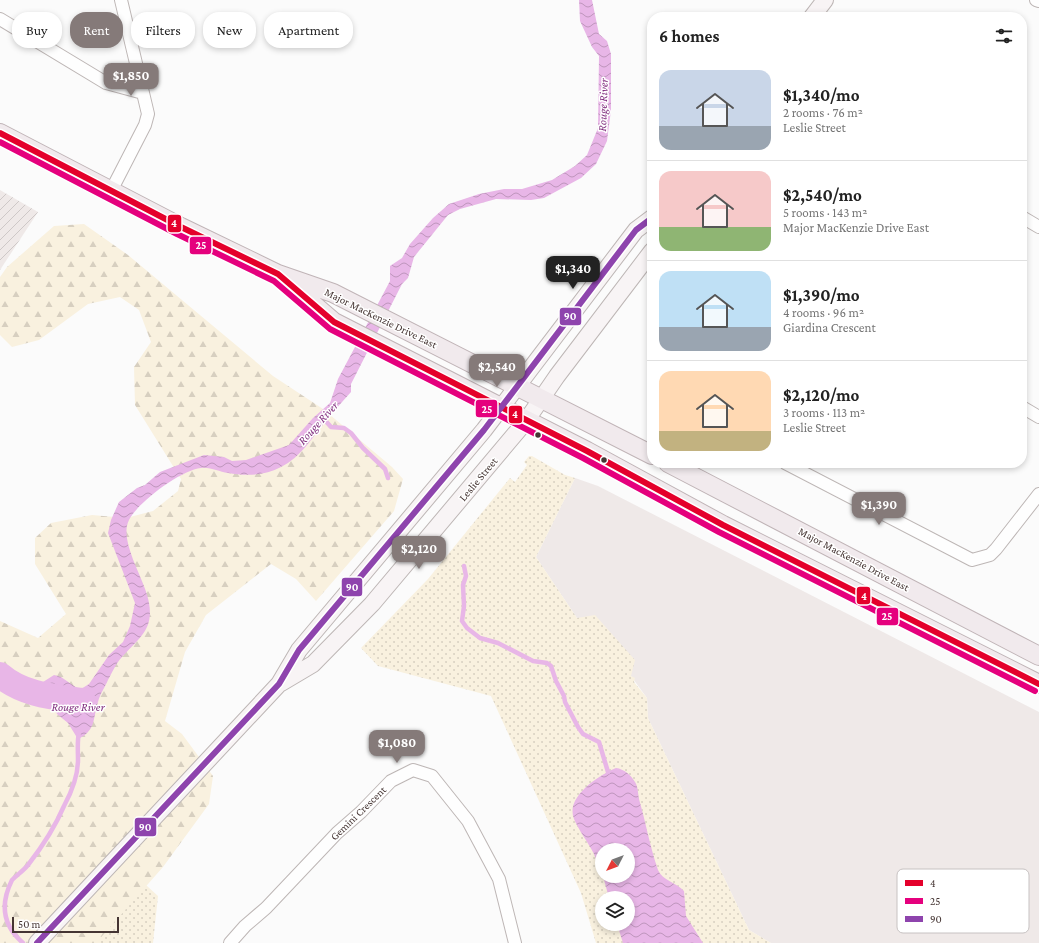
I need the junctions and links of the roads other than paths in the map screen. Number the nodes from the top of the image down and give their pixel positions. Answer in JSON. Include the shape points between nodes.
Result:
{"nodes":[{"id":1,"x":121,"y":0,"type":"edge"},
{"id":2,"x":825,"y":0,"type":"edge"},
{"id":3,"x":1036,"y":0,"type":"edge"},
{"id":4,"x":1039,"y":2,"type":"edge"},
{"id":5,"x":816,"y":12,"type":"edge"},
{"id":6,"x":0,"y":19,"type":"edge"},
{"id":7,"x":143,"y":93,"type":"junction"},
{"id":8,"x":0,"y":133,"type":"edge"},
{"id":9,"x":111,"y":191,"type":"junction"},
{"id":10,"x":1027,"y":220,"type":"edge"},
{"id":11,"x":647,"y":222,"type":"edge"},
{"id":12,"x":1039,"y":227,"type":"edge"},
{"id":13,"x":647,"y":258,"type":"edge"},
{"id":14,"x":278,"y":274,"type":"junction"},
{"id":15,"x":517,"y":386,"type":"junction"},
{"id":16,"x":542,"y":398,"type":"junction"},
{"id":17,"x":500,"y":408,"type":"junction"},
{"id":18,"x":1027,"y":410,"type":"edge"},
{"id":19,"x":1039,"y":417,"type":"edge"},
{"id":20,"x":526,"y":421,"type":"junction"},
{"id":21,"x":647,"y":452,"type":"edge"},
{"id":22,"x":678,"y":468,"type":"edge"},
{"id":23,"x":795,"y":468,"type":"edge"},
{"id":24,"x":1039,"y":494,"type":"edge"},
{"id":25,"x":910,"y":589,"type":"junction"},
{"id":26,"x":897,"y":613,"type":"junction"},
{"id":27,"x":1039,"y":656,"type":"edge"},
{"id":28,"x":279,"y":684,"type":"junction"},
{"id":29,"x":1039,"y":684,"type":"edge"},
{"id":30,"x":37,"y":943,"type":"edge"},
{"id":31,"x":230,"y":943,"type":"edge"},
{"id":32,"x":515,"y":943,"type":"edge"}],
"edges":[{"from":1,"to":7,"type":"street"},
{"from":2,"to":5,"type":"main road"},
{"from":3,"to":4,"type":"street"},
{"from":6,"to":7,"type":"street","via":[[106,83]]},
{"from":7,"to":9,"type":"street","via":[[148,114],[145,125]]},
{"from":8,"to":9,"type":"main road","name":"Major MacKenzie Drive East"},
{"from":9,"to":14,"type":"main road","name":"Major MacKenzie Drive East"},
{"from":10,"to":12,"type":"street"},
{"from":11,"to":15,"type":"main road","name":"Leslie Street","via":[[636,230]]},
{"from":13,"to":16,"type":"main road","name":"Leslie Street"},
{"from":14,"to":15,"type":"main road","name":"Major MacKenzie Drive East","via":[[333,293]]},
{"from":14,"to":17,"type":"main road","name":"Major MacKenzie Drive East","via":[[334,322]]},
{"from":15,"to":16,"type":"main road","name":"Major MacKenzie Drive East"},
{"from":15,"to":17,"type":"main road","name":"Leslie Street"},
{"from":16,"to":20,"type":"main road","name":"Leslie Street"},
{"from":16,"to":21,"type":"main road","name":"Major MacKenzie Drive East"},
{"from":17,"to":20,"type":"main road","name":"Major MacKenzie Drive East"},
{"from":17,"to":28,"type":"main road","name":"Leslie Street","via":[[299,650]]},
{"from":18,"to":19,"type":"street"},
{"from":20,"to":26,"type":"main road","name":"Major MacKenzie Drive East"},
{"from":20,"to":28,"type":"main road","name":"Leslie Street","via":[[372,604],[313,664]]},
{"from":22,"to":25,"type":"main road","name":"Major MacKenzie Drive East"},
{"from":23,"to":24,"type":"street","via":[[972,560],[990,555]]},
{"from":25,"to":26,"type":"main road"},
{"from":25,"to":27,"type":"main road","name":"Major MacKenzie Drive East"},
{"from":26,"to":29,"type":"main road","name":"Major MacKenzie Drive East"},
{"from":28,"to":30,"type":"main road","name":"Leslie Street"},
{"from":31,"to":32,"type":"street","name":"Gemini Crescent","via":[[391,781],[413,770],[432,776],[468,821],[499,879]]}]}
